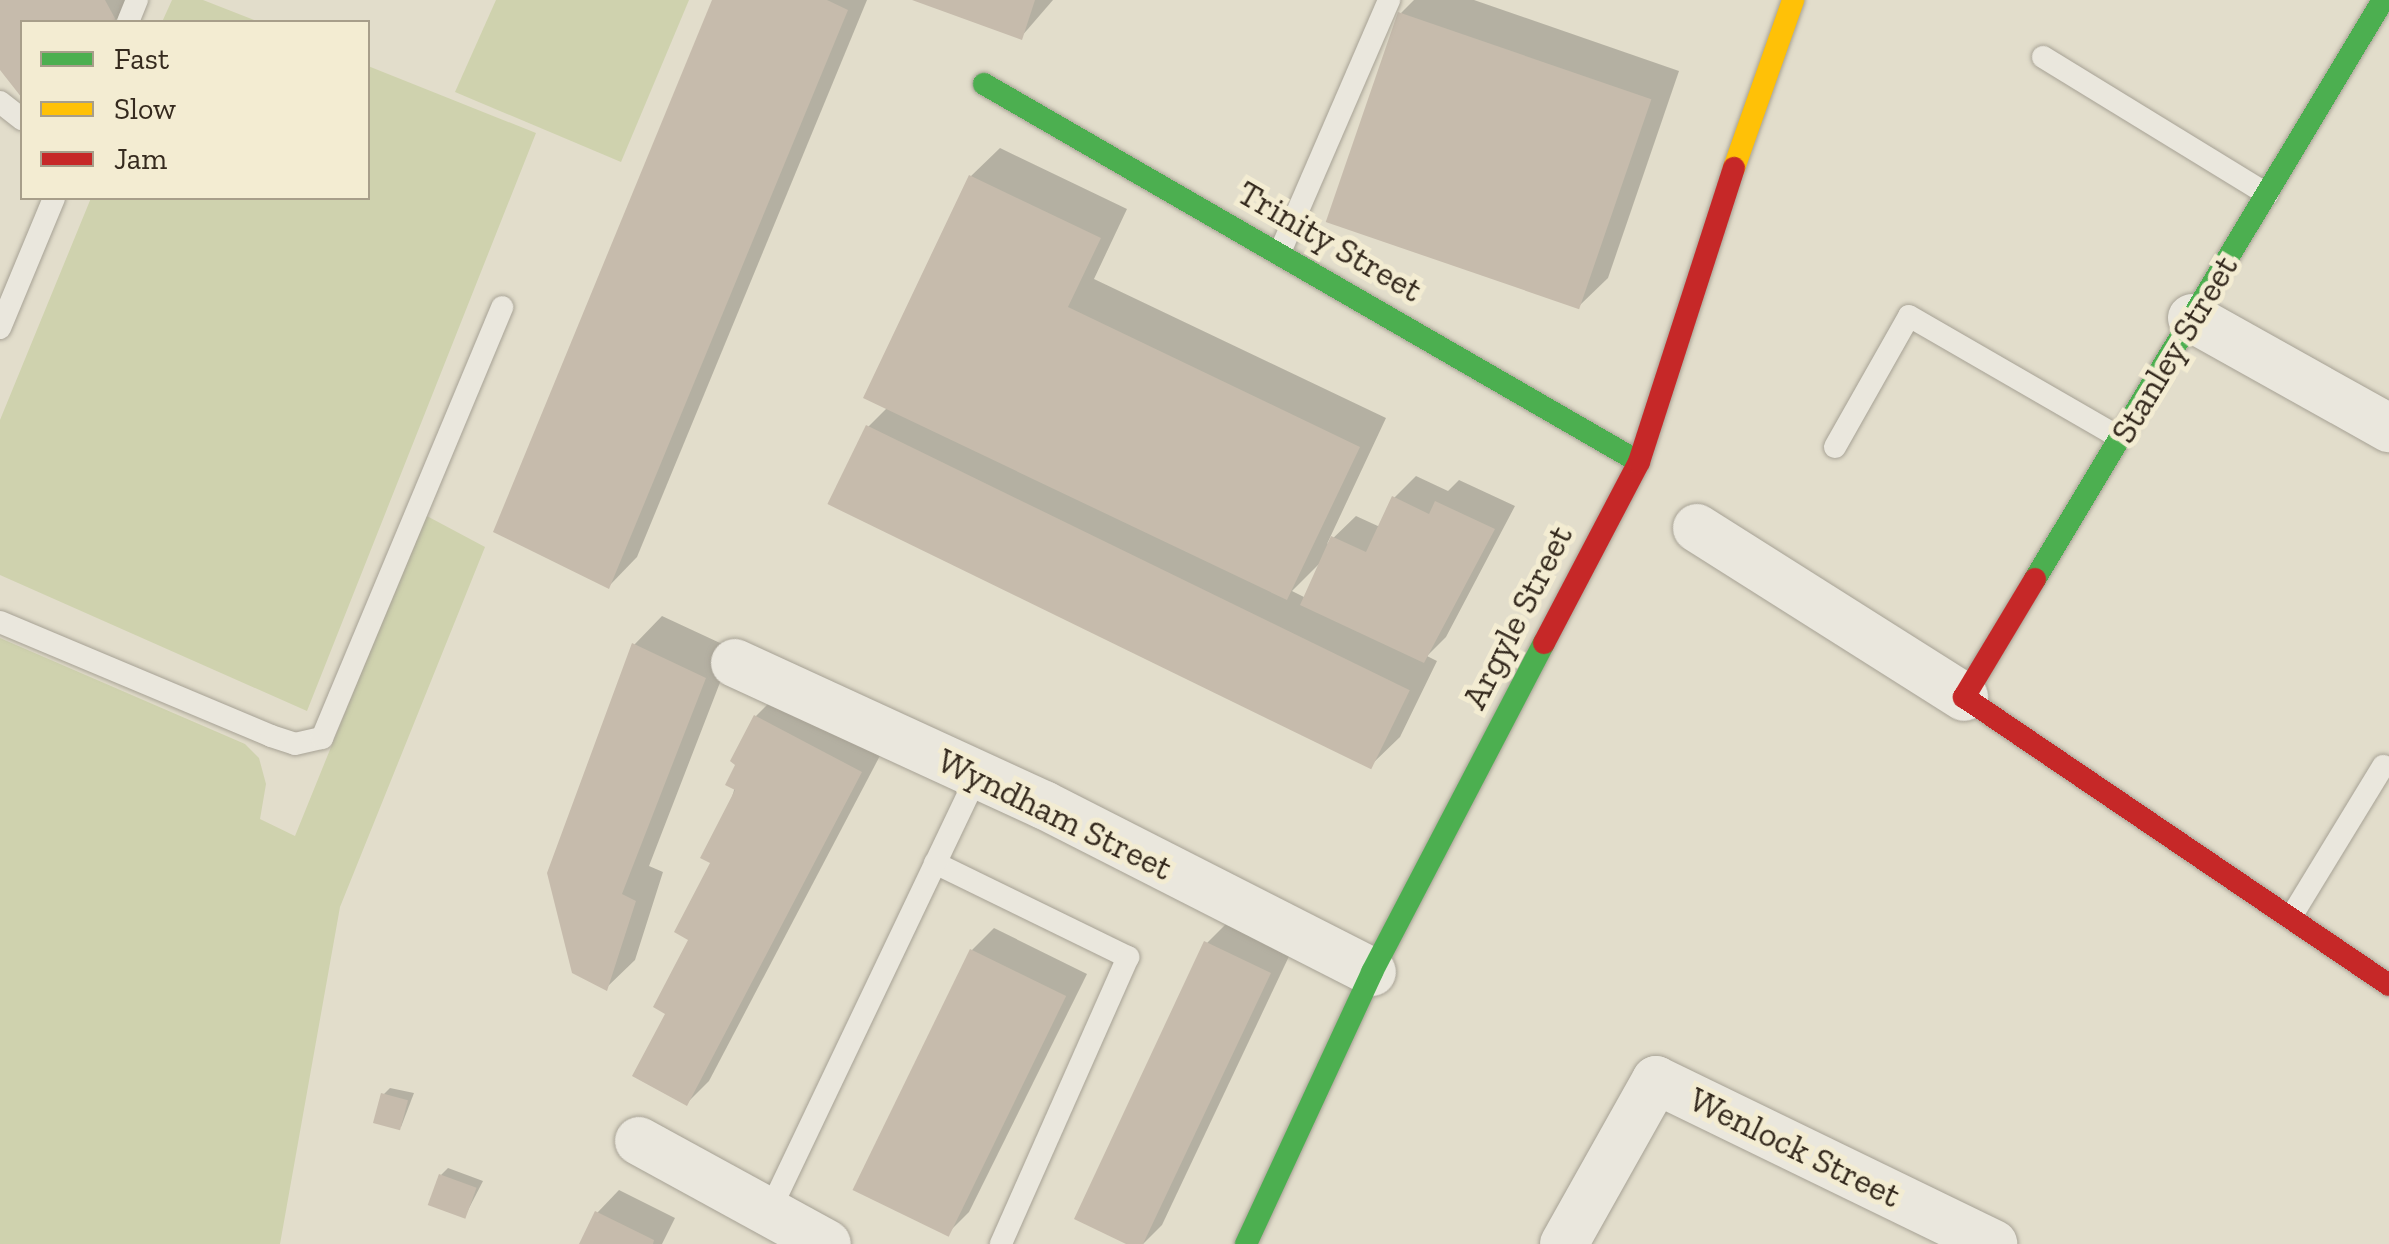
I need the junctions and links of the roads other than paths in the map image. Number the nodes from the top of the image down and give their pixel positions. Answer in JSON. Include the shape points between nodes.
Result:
{"nodes":[{"id":1,"x":1389,"y":0,"type":"edge"},
{"id":2,"x":2378,"y":2,"type":"edge"},
{"id":3,"x":1782,"y":3,"type":"edge"},
{"id":4,"x":2044,"y":58,"type":"dead end"},
{"id":5,"x":984,"y":84,"type":"dead end"},
{"id":6,"x":0,"y":102,"type":"edge"},
{"id":7,"x":20,"y":117,"type":"edge"},
{"id":8,"x":2267,"y":194,"type":"junction"},
{"id":9,"x":53,"y":200,"type":"edge"},
{"id":10,"x":1280,"y":252,"type":"junction"},
{"id":11,"x":10,"y":280,"type":"edge"},
{"id":12,"x":502,"y":307,"type":"dead end"},
{"id":13,"x":2192,"y":318,"type":"junction"},
{"id":14,"x":0,"y":328,"type":"edge"},
{"id":15,"x":2389,"y":428,"type":"edge"},
{"id":16,"x":2120,"y":438,"type":"junction"},
{"id":17,"x":1835,"y":447,"type":"dead end"},
{"id":18,"x":1638,"y":462,"type":"junction"},
{"id":19,"x":1697,"y":528,"type":"dead end"},
{"id":20,"x":0,"y":622,"type":"edge"},
{"id":21,"x":734,"y":664,"type":"dead end"},
{"id":22,"x":1964,"y":697,"type":"junction"},
{"id":23,"x":2383,"y":766,"type":"dead end"},
{"id":24,"x":977,"y":775,"type":"junction"},
{"id":25,"x":935,"y":863,"type":"junction"},
{"id":26,"x":2292,"y":917,"type":"junction"},
{"id":27,"x":1372,"y":972,"type":"junction"},
{"id":28,"x":2389,"y":985,"type":"edge"},
{"id":29,"x":639,"y":1141,"type":"dead end"},
{"id":30,"x":768,"y":1212,"type":"junction"},
{"id":31,"x":827,"y":1244,"type":"edge"},
{"id":32,"x":1000,"y":1244,"type":"edge"},
{"id":33,"x":1246,"y":1244,"type":"edge"},
{"id":34,"x":1564,"y":1244,"type":"edge"},
{"id":35,"x":1993,"y":1244,"type":"edge"}],
"edges":[{"from":1,"to":10,"type":"lane"},
{"from":2,"to":8,"type":"street","name":"Stanley Street"},
{"from":3,"to":18,"type":"street","name":"Argyle Street"},
{"from":4,"to":8,"type":"lane"},
{"from":5,"to":10,"type":"street","name":"Trinity Street"},
{"from":6,"to":7,"type":"lane"},
{"from":8,"to":13,"type":"street","name":"Stanley Street"},
{"from":9,"to":11,"type":"lane"},
{"from":10,"to":18,"type":"street","name":"Trinity Street"},
{"from":11,"to":14,"type":"lane"},
{"from":12,"to":20,"type":"lane","via":[[322,738],[295,744],[271,736]]},
{"from":13,"to":15,"type":"street"},
{"from":13,"to":16,"type":"street","name":"Stanley Street"},
{"from":16,"to":17,"type":"lane","via":[[1910,316]]},
{"from":16,"to":22,"type":"street","name":"Stanley Street"},
{"from":18,"to":27,"type":"street","name":"Argyle Street"},
{"from":19,"to":22,"type":"street"},
{"from":21,"to":24,"type":"street","name":"Wyndham Street"},
{"from":22,"to":26,"type":"street"},
{"from":23,"to":26,"type":"lane"},
{"from":24,"to":25,"type":"lane"},
{"from":24,"to":27,"type":"street","name":"Wyndham Street"},
{"from":25,"to":30,"type":"lane"},
{"from":25,"to":32,"type":"lane","via":[[1128,957]]},
{"from":26,"to":28,"type":"street"},
{"from":27,"to":33,"type":"street","name":"Argyle Street"},
{"from":29,"to":30,"type":"street"},
{"from":30,"to":31,"type":"street"},
{"from":34,"to":35,"type":"street","name":"Wenlock Street","via":[[1656,1080]]}]}
